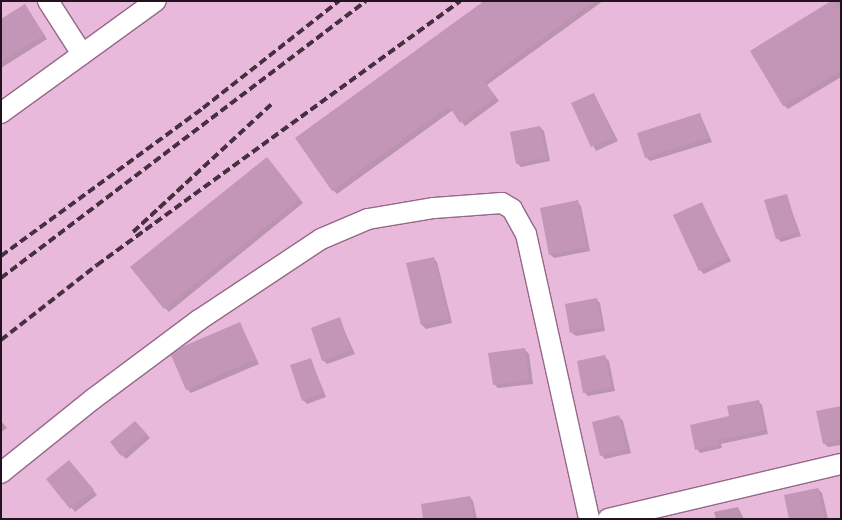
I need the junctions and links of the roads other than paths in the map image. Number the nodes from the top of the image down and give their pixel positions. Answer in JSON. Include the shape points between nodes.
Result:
{"nodes":[{"id":1,"x":48,"y":1,"type":"edge"},
{"id":2,"x":156,"y":1,"type":"edge"},
{"id":3,"x":82,"y":54,"type":"junction"},
{"id":4,"x":1,"y":113,"type":"edge"},
{"id":5,"x":841,"y":464,"type":"edge"},
{"id":6,"x":1,"y":473,"type":"edge"},
{"id":7,"x":588,"y":519,"type":"edge"},
{"id":8,"x":608,"y":519,"type":"edge"}],
"edges":[{"from":1,"to":3,"type":"street"},
{"from":2,"to":3,"type":"street"},
{"from":3,"to":4,"type":"street"},
{"from":5,"to":8,"type":"street"},
{"from":6,"to":7,"type":"street","via":[[92,399],[199,320],[321,239],[368,219],[434,208],[502,203],[516,214],[526,234]]}]}
